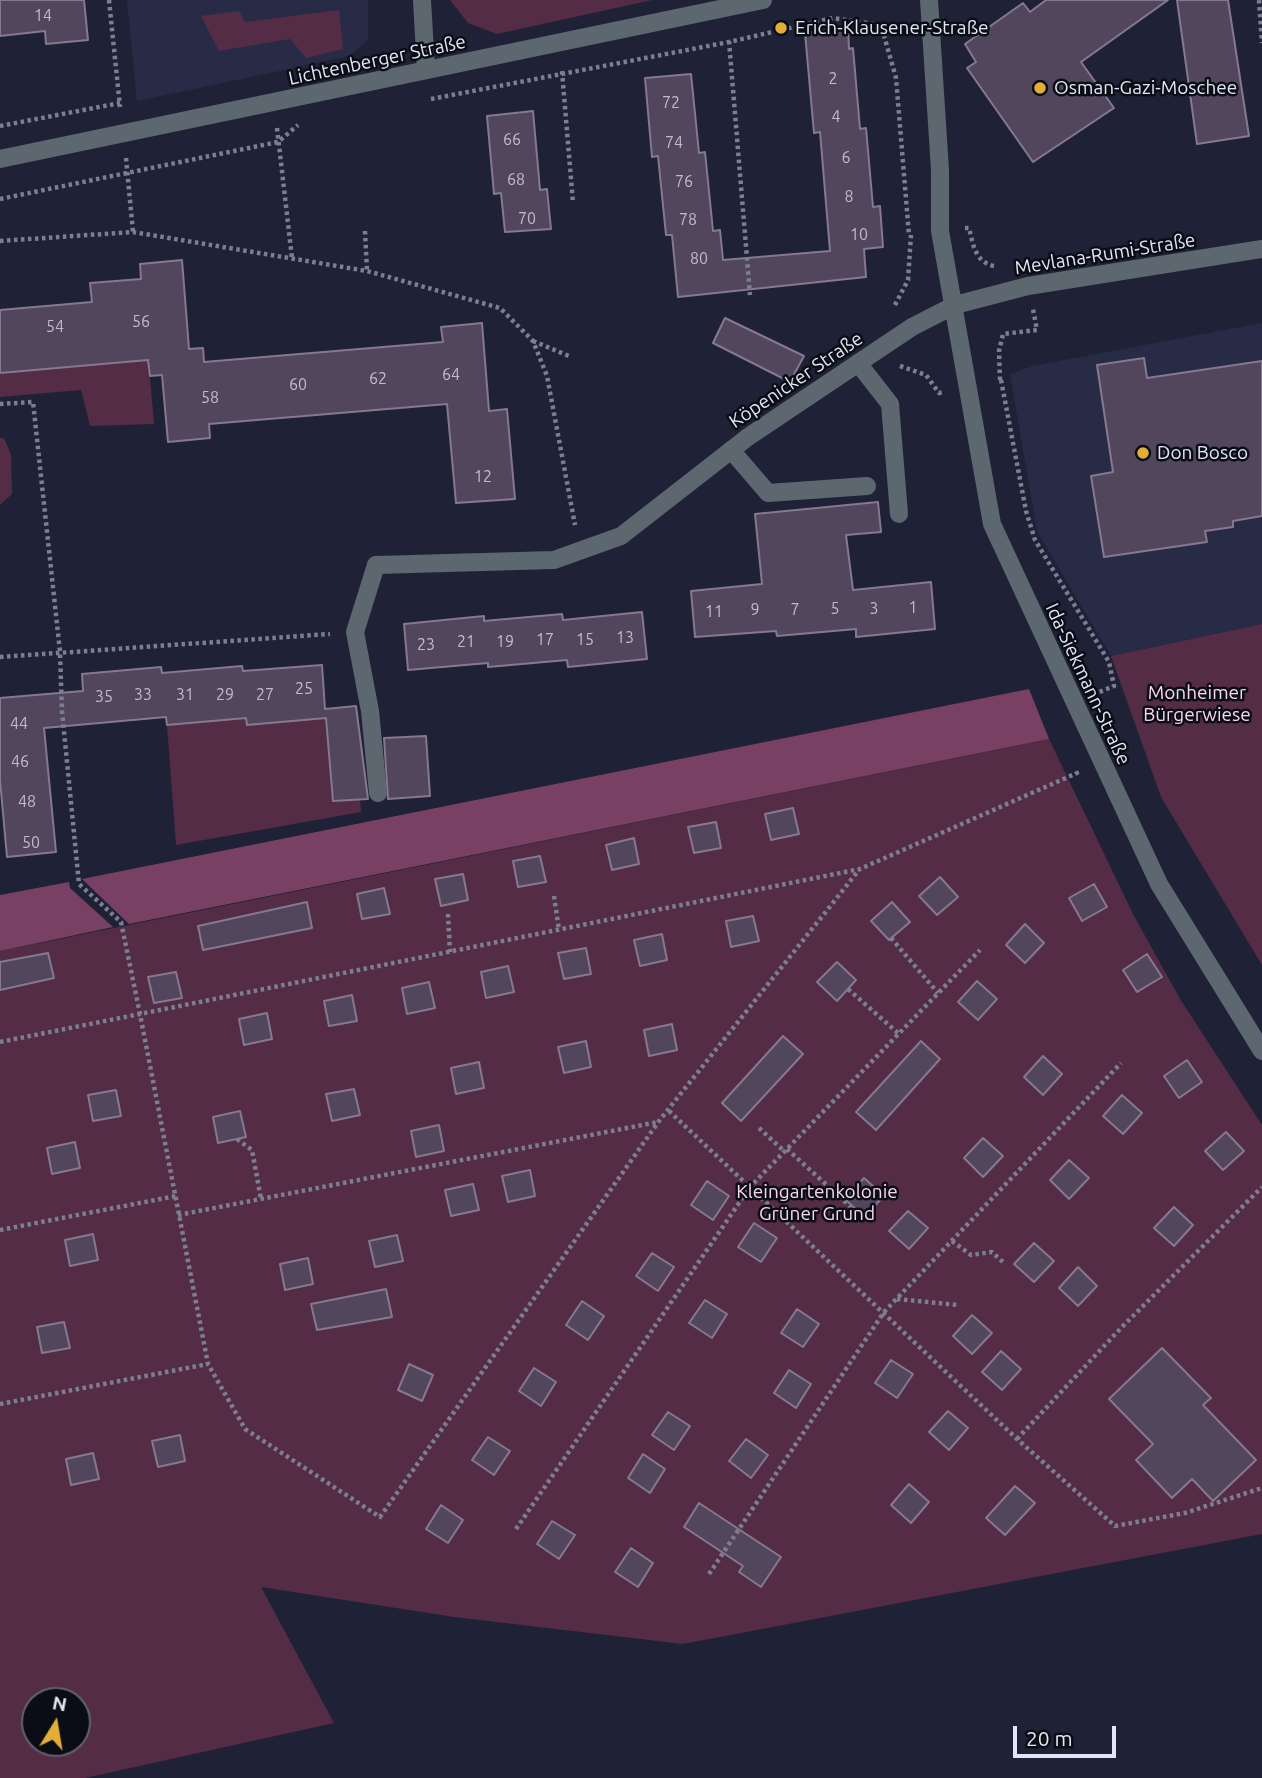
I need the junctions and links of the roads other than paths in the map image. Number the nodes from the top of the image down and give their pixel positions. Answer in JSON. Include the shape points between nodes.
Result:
{"nodes":[{"id":1,"x":422,"y":0,"type":"edge"},
{"id":2,"x":763,"y":0,"type":"edge"},
{"id":3,"x":929,"y":0,"type":"edge"},
{"id":4,"x":426,"y":70,"type":"junction"},
{"id":5,"x":0,"y":159,"type":"edge"},
{"id":6,"x":1262,"y":249,"type":"edge"},
{"id":7,"x":955,"y":305,"type":"junction"},
{"id":8,"x":858,"y":363,"type":"junction"},
{"id":9,"x":731,"y":450,"type":"junction"},
{"id":10,"x":867,"y":486,"type":"dead end"},
{"id":11,"x":899,"y":514,"type":"dead end"},
{"id":12,"x":378,"y":793,"type":"dead end"},
{"id":13,"x":1262,"y":1051,"type":"edge"}],
"edges":[{"from":1,"to":4,"type":"street"},
{"from":2,"to":4,"type":"street","name":"Lichtenberger Straße"},
{"from":3,"to":7,"type":"street","via":[[940,231]]},
{"from":4,"to":5,"type":"street","name":"Lichtenberger Straße"},
{"from":6,"to":7,"type":"street","name":"Mevlana-Rumi-Straße","via":[[1028,286]]},
{"from":7,"to":8,"type":"street","name":"Köpenicker Straße"},
{"from":7,"to":13,"type":"street","name":"Ida-Siekmann-Straße","via":[[992,524],[1159,884]]},
{"from":8,"to":9,"type":"street","name":"Köpenicker Straße"},
{"from":8,"to":11,"type":"street","via":[[890,404]]},
{"from":9,"to":10,"type":"street","via":[[768,493]]},
{"from":9,"to":12,"type":"street","name":"Köpenicker Straße","via":[[621,536],[554,560],[376,565],[355,632],[370,711]]}]}
